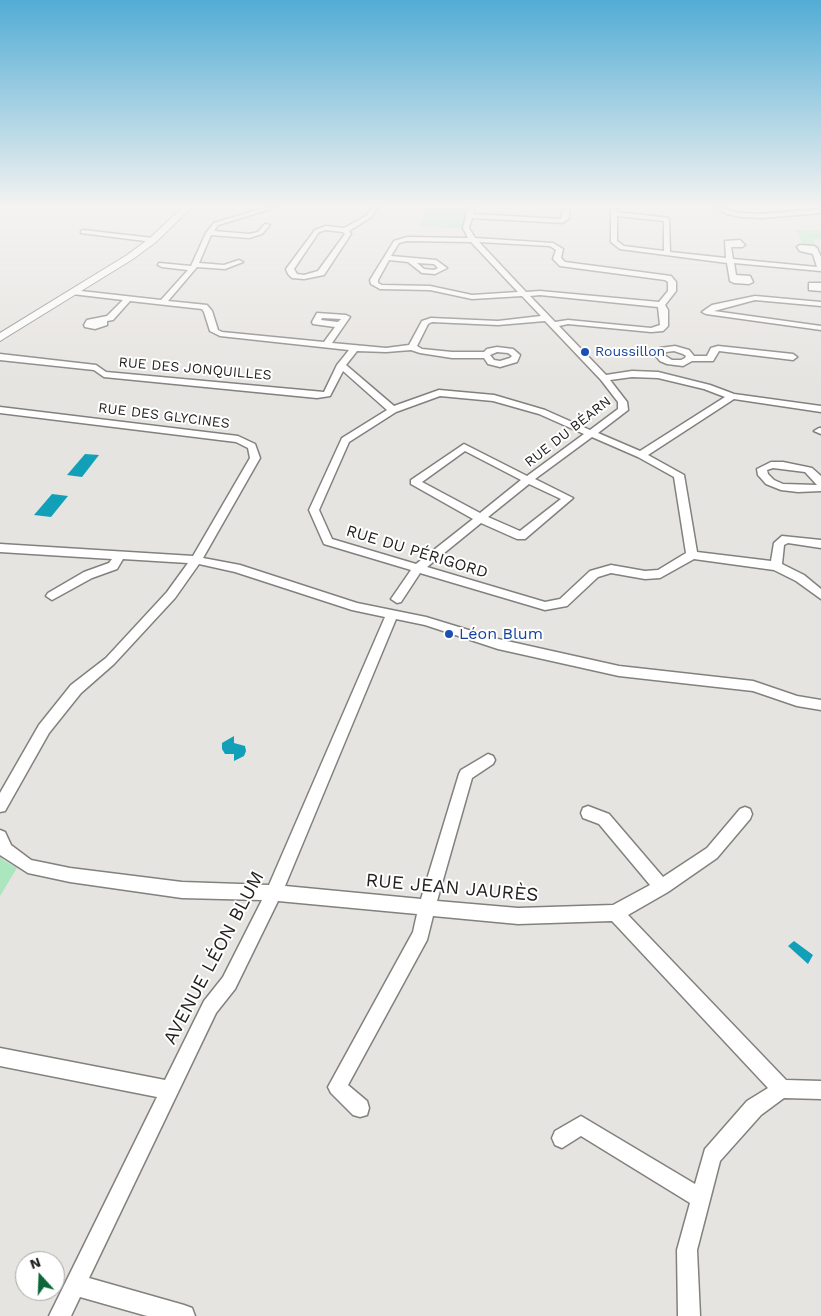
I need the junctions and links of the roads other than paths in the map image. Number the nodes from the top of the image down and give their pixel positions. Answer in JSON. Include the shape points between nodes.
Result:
{"nodes":[{"id":1,"x":116,"y":265,"type":"edge"},
{"id":2,"x":185,"y":265,"type":"edge"},
{"id":3,"x":231,"y":265,"type":"edge"},
{"id":4,"x":293,"y":265,"type":"edge"},
{"id":5,"x":328,"y":265,"type":"edge"},
{"id":6,"x":383,"y":265,"type":"edge"},
{"id":7,"x":497,"y":265,"type":"edge"},
{"id":8,"x":574,"y":265,"type":"edge"},
{"id":9,"x":731,"y":265,"type":"edge"},
{"id":10,"x":787,"y":265,"type":"edge"},
{"id":11,"x":194,"y":266,"type":"junction"},
{"id":12,"x":821,"y":268,"type":"edge"},
{"id":13,"x":733,"y":278,"type":"dead end"},
{"id":14,"x":821,"y":285,"type":"edge"},
{"id":15,"x":821,"y":289,"type":"edge"},
{"id":16,"x":72,"y":292,"type":"junction"},
{"id":17,"x":524,"y":293,"type":"junction"},
{"id":18,"x":128,"y":299,"type":"junction"},
{"id":19,"x":163,"y":302,"type":"junction"},
{"id":20,"x":821,"y":304,"type":"edge"},
{"id":21,"x":661,"y":305,"type":"junction"},
{"id":22,"x":103,"y":320,"type":"dead end"},
{"id":23,"x":551,"y":321,"type":"junction"},
{"id":24,"x":340,"y":325,"type":"dead end"},
{"id":25,"x":821,"y":328,"type":"edge"},
{"id":26,"x":0,"y":338,"type":"edge"},
{"id":27,"x":327,"y":344,"type":"junction"},
{"id":28,"x":412,"y":347,"type":"junction"},
{"id":29,"x":354,"y":348,"type":"junction"},
{"id":30,"x":486,"y":355,"type":"dead end"},
{"id":31,"x":0,"y":357,"type":"edge"},
{"id":32,"x":793,"y":357,"type":"dead end"},
{"id":33,"x":690,"y":358,"type":"junction"},
{"id":34,"x":673,"y":363,"type":"junction"},
{"id":35,"x":341,"y":365,"type":"junction"},
{"id":36,"x":663,"y":377,"type":"junction"},
{"id":37,"x":604,"y":378,"type":"junction"},
{"id":38,"x":732,"y":396,"type":"junction"},
{"id":39,"x":821,"y":409,"type":"edge"},
{"id":40,"x":0,"y":410,"type":"edge"},
{"id":41,"x":393,"y":410,"type":"junction"},
{"id":42,"x":592,"y":434,"type":"junction"},
{"id":43,"x":641,"y":455,"type":"junction"},
{"id":44,"x":528,"y":480,"type":"junction"},
{"id":45,"x":821,"y":483,"type":"edge"},
{"id":46,"x":821,"y":488,"type":"edge"},
{"id":47,"x":480,"y":518,"type":"junction"},
{"id":48,"x":821,"y":544,"type":"edge"},
{"id":49,"x":0,"y":548,"type":"edge"},
{"id":50,"x":692,"y":555,"type":"junction"},
{"id":51,"x":120,"y":556,"type":"junction"},
{"id":52,"x":196,"y":560,"type":"junction"},
{"id":53,"x":776,"y":566,"type":"junction"},
{"id":54,"x":417,"y":569,"type":"junction"},
{"id":55,"x":821,"y":595,"type":"edge"},
{"id":56,"x":52,"y":596,"type":"dead end"},
{"id":57,"x":394,"y":606,"type":"junction"},
{"id":58,"x":821,"y":705,"type":"edge"},
{"id":59,"x":488,"y":760,"type":"dead end"},
{"id":60,"x":0,"y":806,"type":"edge"},
{"id":61,"x":588,"y":813,"type":"dead end"},
{"id":62,"x":745,"y":814,"type":"dead end"},
{"id":63,"x":0,"y":837,"type":"edge"},
{"id":64,"x":662,"y":887,"type":"junction"},
{"id":65,"x":274,"y":893,"type":"junction"},
{"id":66,"x":427,"y":906,"type":"junction"},
{"id":67,"x":615,"y":913,"type":"junction"},
{"id":68,"x":0,"y":1057,"type":"edge"},
{"id":69,"x":782,"y":1089,"type":"junction"},
{"id":70,"x":169,"y":1090,"type":"junction"},
{"id":71,"x":821,"y":1090,"type":"edge"},
{"id":72,"x":360,"y":1108,"type":"dead end"},
{"id":73,"x":562,"y":1138,"type":"dead end"},
{"id":74,"x":700,"y":1198,"type":"junction"},
{"id":75,"x":75,"y":1285,"type":"junction"},
{"id":76,"x":60,"y":1316,"type":"edge"},
{"id":77,"x":184,"y":1316,"type":"edge"},
{"id":78,"x":689,"y":1316,"type":"edge"}],
"edges":[{"from":1,"to":16,"type":"street"},
{"from":2,"to":11,"type":"street"},
{"from":3,"to":11,"type":"street"},
{"from":4,"to":5,"type":"street","via":[[291,272],[304,277],[314,276]]},
{"from":6,"to":17,"type":"street","via":[[374,280],[380,287],[430,288],[472,297]]},
{"from":7,"to":17,"type":"street","name":"RUE DU BÉARN"},
{"from":8,"to":21,"type":"street","via":[[668,278],[672,282],[672,291]]},
{"from":9,"to":13,"type":"street"},
{"from":10,"to":12,"type":"street"},
{"from":11,"to":19,"type":"street"},
{"from":14,"to":15,"type":"street","via":[[812,285],[812,288]]},
{"from":16,"to":18,"type":"street"},
{"from":16,"to":26,"type":"street"},
{"from":17,"to":21,"type":"street"},
{"from":17,"to":23,"type":"street","name":"RUE DU BÉARN"},
{"from":18,"to":19,"type":"street"},
{"from":18,"to":22,"type":"street","via":[[110,318]]},
{"from":19,"to":27,"type":"street","via":[[207,308],[214,331],[220,334]]},
{"from":20,"to":25,"type":"street","via":[[755,298],[706,312]]},
{"from":21,"to":23,"type":"street","via":[[664,326],[660,329]]},
{"from":23,"to":28,"type":"street","via":[[431,320],[424,323]]},
{"from":23,"to":37,"type":"street","name":"RUE DU BÉARN"},
{"from":24,"to":27,"type":"street"},
{"from":27,"to":29,"type":"street"},
{"from":28,"to":29,"type":"street","via":[[386,350]]},
{"from":28,"to":30,"type":"street","via":[[452,355]]},
{"from":29,"to":35,"type":"street"},
{"from":31,"to":35,"type":"street","name":"RUE DES JONQUILLES","via":[[96,368],[104,374],[317,395],[327,394]]},
{"from":32,"to":33,"type":"street","via":[[718,348],[710,359]]},
{"from":33,"to":34,"type":"street","via":[[686,362]]},
{"from":33,"to":34,"type":"street","via":[[679,349],[661,351],[660,357]]},
{"from":34,"to":36,"type":"street"},
{"from":35,"to":41,"type":"street"},
{"from":36,"to":37,"type":"street","via":[[632,374]]},
{"from":36,"to":38,"type":"street"},
{"from":37,"to":42,"type":"street","name":"RUE DU BÉARN","via":[[622,402],[623,410]]},
{"from":38,"to":39,"type":"street"},
{"from":38,"to":43,"type":"street"},
{"from":40,"to":52,"type":"street","name":"RUE DES GLYCINES","via":[[238,439],[252,446],[255,458]]},
{"from":41,"to":42,"type":"street","name":"RUE DU PÉRIGORD","via":[[439,394],[494,398],[542,412]]},
{"from":41,"to":54,"type":"street","name":"RUE DU PÉRIGORD","via":[[346,440],[314,510],[328,541]]},
{"from":42,"to":43,"type":"street","name":"RUE DU PÉRIGORD"},
{"from":42,"to":44,"type":"street","name":"RUE DU BÉARN"},
{"from":43,"to":50,"type":"street","name":"RUE DU PÉRIGORD","via":[[679,476]]},
{"from":44,"to":47,"type":"street","name":"RUE DU BÉARN"},
{"from":44,"to":47,"type":"street","via":[[568,498],[521,536]]},
{"from":44,"to":47,"type":"street","via":[[464,447],[416,482]]},
{"from":45,"to":46,"type":"street","via":[[808,470],[783,465],[762,469],[770,482],[781,486]]},
{"from":47,"to":54,"type":"street","name":"RUE DU BÉARN"},
{"from":48,"to":53,"type":"street","via":[[786,538],[779,543]]},
{"from":49,"to":51,"type":"street"},
{"from":50,"to":53,"type":"street"},
{"from":50,"to":54,"type":"street","name":"RUE DU PÉRIGORD","via":[[660,574],[645,575],[611,569],[594,574],[563,603],[544,606]]},
{"from":51,"to":52,"type":"street"},
{"from":51,"to":56,"type":"street","via":[[113,566],[88,575]]},
{"from":52,"to":57,"type":"street","via":[[236,568],[356,607]]},
{"from":52,"to":60,"type":"street","name":"RUE DES GLYCINES","via":[[171,596],[110,661],[76,689],[44,729]]},
{"from":53,"to":55,"type":"street","via":[[800,578]]},
{"from":54,"to":57,"type":"street","name":"AVENUE LÉON BLUM"},
{"from":57,"to":58,"type":"street","via":[[426,621],[498,644],[619,671],[753,686],[797,701]]},
{"from":57,"to":65,"type":"street","name":"AVENUE LÉON BLUM"},
{"from":59,"to":66,"type":"street","via":[[466,774]]},
{"from":61,"to":64,"type":"street","via":[[604,819]]},
{"from":62,"to":64,"type":"street","via":[[712,853]]},
{"from":63,"to":65,"type":"street","name":"RUE JEAN JAURÈS","via":[[5,850],[28,866],[70,875],[182,890]]},
{"from":64,"to":67,"type":"street"},
{"from":65,"to":66,"type":"street","name":"RUE JEAN JAURÈS"},
{"from":65,"to":70,"type":"street","name":"AVENUE LÉON BLUM","via":[[229,983],[210,1007]]},
{"from":66,"to":67,"type":"street","name":"RUE JEAN JAURÈS","via":[[518,916]]},
{"from":66,"to":72,"type":"street","via":[[421,934],[337,1087]]},
{"from":67,"to":69,"type":"street"},
{"from":68,"to":70,"type":"street"},
{"from":69,"to":71,"type":"street"},
{"from":69,"to":74,"type":"street","via":[[754,1108],[712,1156]]},
{"from":70,"to":75,"type":"street","name":"AVENUE LÉON BLUM"},
{"from":73,"to":74,"type":"street","via":[[581,1125]]},
{"from":74,"to":78,"type":"street","via":[[687,1250]]},
{"from":75,"to":76,"type":"street","name":"AVENUE LÉON BLUM"},
{"from":75,"to":77,"type":"street"}]}
